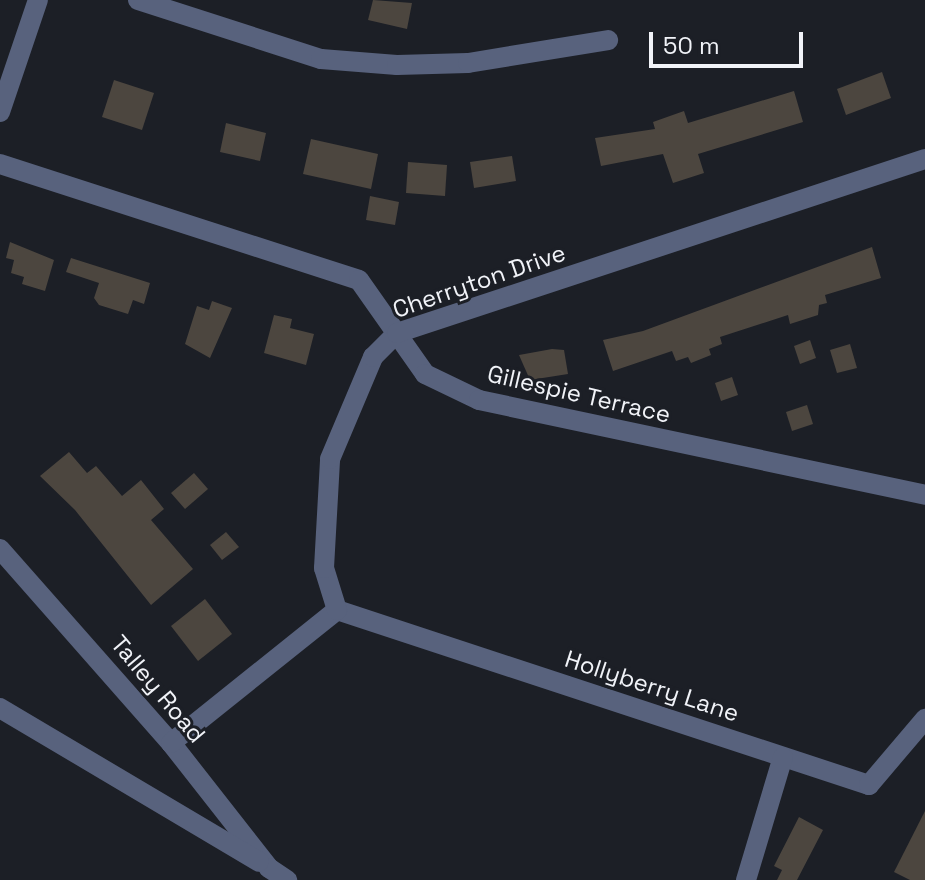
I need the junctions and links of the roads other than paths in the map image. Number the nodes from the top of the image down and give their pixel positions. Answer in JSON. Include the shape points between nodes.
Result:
{"nodes":[{"id":1,"x":38,"y":0,"type":"edge"},
{"id":2,"x":138,"y":0,"type":"edge"},
{"id":3,"x":608,"y":40,"type":"dead end"},
{"id":4,"x":0,"y":112,"type":"edge"},
{"id":5,"x":925,"y":159,"type":"edge"},
{"id":6,"x":0,"y":164,"type":"edge"},
{"id":7,"x":397,"y":333,"type":"junction"},
{"id":8,"x":925,"y":495,"type":"edge"},
{"id":9,"x":0,"y":549,"type":"edge"},
{"id":10,"x":337,"y":610,"type":"junction"},
{"id":11,"x":0,"y":708,"type":"edge"},
{"id":12,"x":925,"y":719,"type":"edge"},
{"id":13,"x":171,"y":743,"type":"junction"},
{"id":14,"x":783,"y":757,"type":"junction"},
{"id":15,"x":269,"y":868,"type":"junction"},
{"id":16,"x":287,"y":880,"type":"edge"},
{"id":17,"x":746,"y":880,"type":"edge"}],
"edges":[{"from":1,"to":4,"type":"street"},
{"from":2,"to":3,"type":"street","via":[[321,59],[468,63]]},
{"from":5,"to":7,"type":"street","name":"Cherryton Drive"},
{"from":6,"to":7,"type":"street","name":"Gillespie Terrace","via":[[359,280]]},
{"from":7,"to":8,"type":"street","name":"Gillespie Terrace","via":[[425,374],[479,400]]},
{"from":7,"to":10,"type":"street","name":"Cherryton Drive","via":[[373,357],[330,459],[324,568]]},
{"from":9,"to":13,"type":"street","name":"Talley Road"},
{"from":10,"to":13,"type":"street"},
{"from":10,"to":14,"type":"street","name":"Hollyberry Lane"},
{"from":11,"to":15,"type":"street","name":"Talley Road"},
{"from":12,"to":14,"type":"street","name":"Hollyberry Lane","via":[[869,785]]},
{"from":13,"to":15,"type":"street","name":"Talley Road"},
{"from":14,"to":17,"type":"street"},
{"from":15,"to":16,"type":"street","name":"Talley Road"}]}
